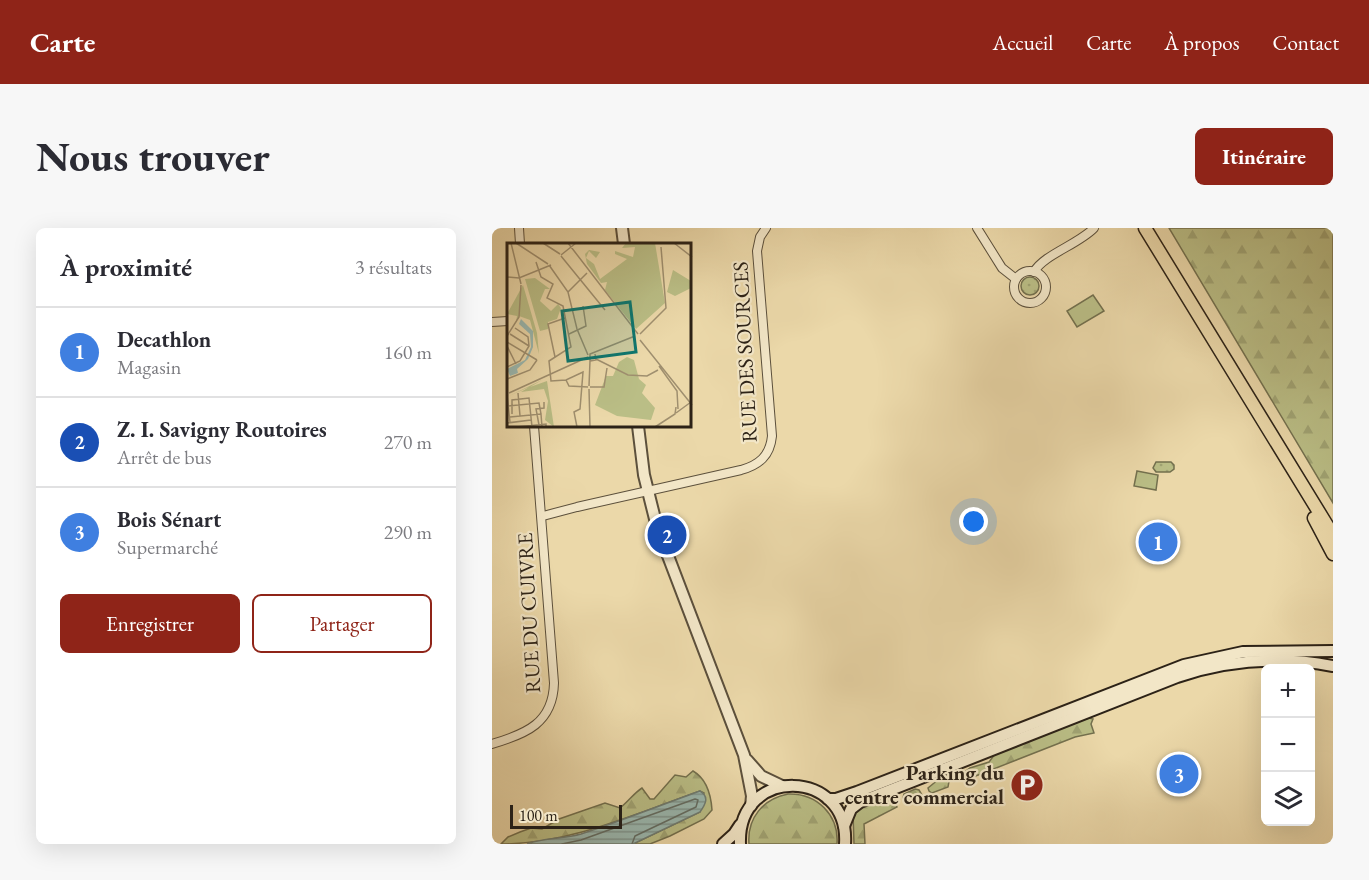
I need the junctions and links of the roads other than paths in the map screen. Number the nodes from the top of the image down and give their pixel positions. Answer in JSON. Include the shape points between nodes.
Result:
{"nodes":[{"id":1,"x":519,"y":228,"type":"edge"},
{"id":2,"x":622,"y":228,"type":"edge"},
{"id":3,"x":765,"y":228,"type":"edge"},
{"id":4,"x":978,"y":228,"type":"edge"},
{"id":5,"x":1094,"y":228,"type":"edge"},
{"id":6,"x":1145,"y":228,"type":"edge"},
{"id":7,"x":520,"y":243,"type":"edge"},
{"id":8,"x":624,"y":243,"type":"edge"},
{"id":9,"x":1034,"y":272,"type":"junction"},
{"id":10,"x":1016,"y":279,"type":"junction"},
{"id":11,"x":507,"y":321,"type":"edge"},
{"id":12,"x":492,"y":322,"type":"edge"},
{"id":13,"x":534,"y":428,"type":"edge"},
{"id":14,"x":638,"y":428,"type":"edge"},
{"id":15,"x":1297,"y":478,"type":"junction"},
{"id":16,"x":647,"y":492,"type":"junction"},
{"id":17,"x":543,"y":516,"type":"junction"},
{"id":18,"x":1333,"y":534,"type":"edge"},
{"id":19,"x":1333,"y":554,"type":"edge"},
{"id":20,"x":1333,"y":651,"type":"edge"},
{"id":21,"x":1333,"y":666,"type":"edge"},
{"id":22,"x":1095,"y":704,"type":"junction"},
{"id":23,"x":492,"y":744,"type":"edge"},
{"id":24,"x":744,"y":755,"type":"junction"},
{"id":25,"x":782,"y":786,"type":"junction"},
{"id":26,"x":828,"y":799,"type":"junction"},
{"id":27,"x":751,"y":806,"type":"junction"},
{"id":28,"x":742,"y":822,"type":"junction"},
{"id":29,"x":844,"y":826,"type":"junction"},
{"id":30,"x":723,"y":844,"type":"edge"},
{"id":31,"x":740,"y":844,"type":"edge"},
{"id":32,"x":845,"y":844,"type":"edge"}],
"edges":[{"from":1,"to":7,"type":"street"},
{"from":2,"to":8,"type":"main road"},
{"from":3,"to":16,"type":"street","name":"RUE DES SOURCES","via":[[757,251],[772,436],[768,452],[752,467]]},
{"from":4,"to":10,"type":"street","via":[[1002,268]]},
{"from":5,"to":9,"type":"street"},
{"from":6,"to":15,"type":"main road"},
{"from":9,"to":10,"type":"street","via":[[1027,271]]},
{"from":9,"to":10,"type":"street","via":[[1046,287],[1040,299],[1033,302],[1020,299],[1015,293]]},
{"from":11,"to":12,"type":"street"},
{"from":13,"to":17,"type":"street","name":"RUE DU CUIVRE"},
{"from":14,"to":16,"type":"main road"},
{"from":15,"to":18,"type":"main road"},
{"from":15,"to":19,"type":"main road"},
{"from":16,"to":17,"type":"street","name":"RUE DES SOURCES"},
{"from":16,"to":24,"type":"main road"},
{"from":17,"to":23,"type":"street","name":"RUE DU CUIVRE","via":[[553,698],[537,724]]},
{"from":20,"to":22,"type":"main road","via":[[1222,655],[1184,665]]},
{"from":21,"to":22,"type":"main road","via":[[1258,660],[1213,666]]},
{"from":22,"to":26,"type":"main road","via":[[843,797]]},
{"from":22,"to":29,"type":"main road","via":[[860,802],[851,809]]},
{"from":24,"to":25,"type":"main road","via":[[754,770]]},
{"from":24,"to":27,"type":"main road"},
{"from":25,"to":26,"type":"main road","via":[[807,787]]},
{"from":25,"to":27,"type":"main road","via":[[764,793]]},
{"from":26,"to":29,"type":"main road"},
{"from":27,"to":28,"type":"main road"},
{"from":28,"to":30,"type":"main road"},
{"from":28,"to":31,"type":"main road"},
{"from":29,"to":32,"type":"main road"}]}
